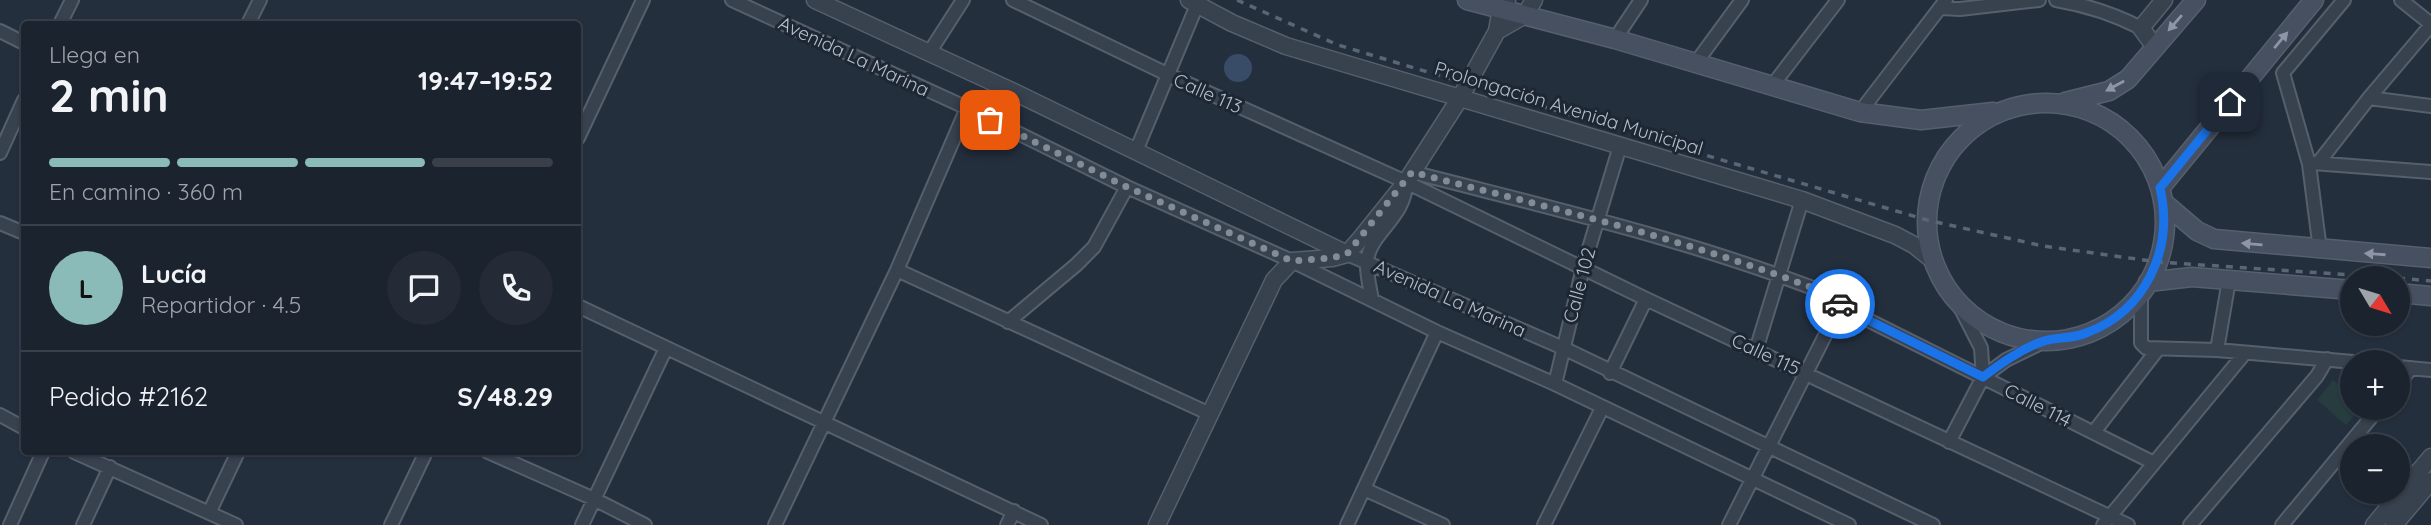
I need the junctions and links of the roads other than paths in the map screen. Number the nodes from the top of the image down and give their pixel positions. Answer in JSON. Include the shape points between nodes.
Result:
{"nodes":[{"id":1,"x":72,"y":0,"type":"edge"},
{"id":2,"x":260,"y":0,"type":"edge"},
{"id":3,"x":643,"y":0,"type":"edge"},
{"id":4,"x":732,"y":0,"type":"edge"},
{"id":5,"x":815,"y":0,"type":"edge"},
{"id":6,"x":963,"y":0,"type":"edge"},
{"id":7,"x":1013,"y":0,"type":"edge"},
{"id":8,"x":1467,"y":0,"type":"edge"},
{"id":9,"x":1641,"y":0,"type":"edge"},
{"id":10,"x":1742,"y":0,"type":"edge"},
{"id":11,"x":1838,"y":0,"type":"edge"},
{"id":12,"x":1930,"y":0,"type":"edge"},
{"id":13,"x":2039,"y":0,"type":"edge"},
{"id":14,"x":2056,"y":0,"type":"edge"},
{"id":15,"x":2164,"y":0,"type":"edge"},
{"id":16,"x":2196,"y":0,"type":"edge"},
{"id":17,"x":2314,"y":0,"type":"edge"},
{"id":18,"x":2344,"y":0,"type":"edge"},
{"id":19,"x":2401,"y":0,"type":"edge"},
{"id":20,"x":1193,"y":2,"type":"edge"},
{"id":21,"x":1504,"y":4,"type":"edge"},
{"id":22,"x":1944,"y":4,"type":"edge"},
{"id":23,"x":1529,"y":7,"type":"edge"},
{"id":24,"x":62,"y":21,"type":"edge"},
{"id":25,"x":250,"y":21,"type":"edge"},
{"id":26,"x":2431,"y":25,"type":"edge"},
{"id":27,"x":2141,"y":28,"type":"junction"},
{"id":28,"x":0,"y":31,"type":"edge"},
{"id":29,"x":1497,"y":31,"type":"junction"},
{"id":30,"x":1615,"y":39,"type":"junction"},
{"id":31,"x":21,"y":42,"type":"edge"},
{"id":32,"x":2155,"y":47,"type":"junction"},
{"id":33,"x":929,"y":53,"type":"junction"},
{"id":34,"x":2264,"y":61,"type":"junction"},
{"id":35,"x":1695,"y":64,"type":"junction"},
{"id":36,"x":2283,"y":73,"type":"junction"},
{"id":37,"x":1169,"y":75,"type":"junction"},
{"id":38,"x":1772,"y":86,"type":"junction"},
{"id":39,"x":1460,"y":98,"type":"junction"},
{"id":40,"x":2369,"y":99,"type":"junction"},
{"id":41,"x":2061,"y":103,"type":"junction"},
{"id":42,"x":2431,"y":106,"type":"edge"},
{"id":43,"x":21,"y":107,"type":"edge"},
{"id":44,"x":967,"y":108,"type":"junction"},
{"id":45,"x":2007,"y":109,"type":"junction"},
{"id":46,"x":1860,"y":112,"type":"junction"},
{"id":47,"x":581,"y":132,"type":"edge"},
{"id":48,"x":1620,"y":146,"type":"junction"},
{"id":49,"x":1136,"y":151,"type":"junction"},
{"id":50,"x":0,"y":153,"type":"edge"},
{"id":51,"x":2314,"y":163,"type":"junction"},
{"id":52,"x":2431,"y":172,"type":"edge"},
{"id":53,"x":1409,"y":177,"type":"junction"},
{"id":54,"x":1127,"y":187,"type":"junction"},
{"id":55,"x":2162,"y":195,"type":"junction"},
{"id":56,"x":1802,"y":200,"type":"junction"},
{"id":57,"x":1596,"y":220,"type":"junction"},
{"id":58,"x":0,"y":223,"type":"edge"},
{"id":59,"x":21,"y":232,"type":"edge"},
{"id":60,"x":2320,"y":250,"type":"junction"},
{"id":61,"x":1347,"y":254,"type":"junction"},
{"id":62,"x":2431,"y":258,"type":"edge"},
{"id":63,"x":1292,"y":261,"type":"junction"},
{"id":64,"x":1367,"y":261,"type":"junction"},
{"id":65,"x":1934,"y":261,"type":"junction"},
{"id":66,"x":1583,"y":268,"type":"junction"},
{"id":67,"x":897,"y":270,"type":"junction"},
{"id":68,"x":1780,"y":274,"type":"junction"},
{"id":69,"x":2229,"y":280,"type":"junction"},
{"id":70,"x":2144,"y":288,"type":"junction"},
{"id":71,"x":2340,"y":289,"type":"edge"},
{"id":72,"x":2410,"y":294,"type":"edge"},
{"id":73,"x":2431,"y":296,"type":"edge"},
{"id":74,"x":1646,"y":299,"type":"junction"},
{"id":75,"x":1372,"y":300,"type":"junction"},
{"id":76,"x":1958,"y":303,"type":"junction"},
{"id":77,"x":1840,"y":306,"type":"junction"},
{"id":78,"x":581,"y":307,"type":"edge"},
{"id":79,"x":1008,"y":321,"type":"junction"},
{"id":80,"x":1437,"y":332,"type":"junction"},
{"id":81,"x":2045,"y":341,"type":"junction"},
{"id":82,"x":666,"y":348,"type":"junction"},
{"id":83,"x":1563,"y":348,"type":"junction"},
{"id":84,"x":1756,"y":349,"type":"junction"},
{"id":85,"x":2158,"y":349,"type":"junction"},
{"id":86,"x":2217,"y":350,"type":"junction"},
{"id":87,"x":2245,"y":353,"type":"junction"},
{"id":88,"x":2326,"y":359,"type":"junction"},
{"id":89,"x":2340,"y":361,"type":"edge"},
{"id":90,"x":2411,"y":368,"type":"edge"},
{"id":91,"x":2431,"y":370,"type":"edge"},
{"id":92,"x":1610,"y":373,"type":"junction"},
{"id":93,"x":1805,"y":373,"type":"junction"},
{"id":94,"x":1983,"y":377,"type":"junction"},
{"id":95,"x":1555,"y":384,"type":"junction"},
{"id":96,"x":1602,"y":408,"type":"junction"},
{"id":97,"x":1210,"y":414,"type":"junction"},
{"id":98,"x":0,"y":415,"type":"edge"},
{"id":99,"x":2369,"y":420,"type":"edge"},
{"id":100,"x":825,"y":423,"type":"junction"},
{"id":101,"x":21,"y":426,"type":"edge"},
{"id":102,"x":2094,"y":432,"type":"junction"},
{"id":103,"x":1949,"y":442,"type":"junction"},
{"id":104,"x":1768,"y":447,"type":"junction"},
{"id":105,"x":42,"y":455,"type":"edge"},
{"id":106,"x":81,"y":455,"type":"edge"},
{"id":107,"x":237,"y":455,"type":"edge"},
{"id":108,"x":425,"y":455,"type":"edge"},
{"id":109,"x":495,"y":455,"type":"edge"},
{"id":110,"x":2431,"y":457,"type":"edge"},
{"id":111,"x":2154,"y":463,"type":"junction"},
{"id":112,"x":110,"y":467,"type":"junction"},
{"id":113,"x":1752,"y":478,"type":"junction"},
{"id":114,"x":2431,"y":481,"type":"edge"},
{"id":115,"x":1364,"y":489,"type":"junction"},
{"id":116,"x":594,"y":499,"type":"junction"},
{"id":117,"x":1014,"y":511,"type":"junction"},
{"id":118,"x":209,"y":513,"type":"junction"},
{"id":119,"x":2107,"y":521,"type":"edge"},
{"id":120,"x":10,"y":525,"type":"edge"},
{"id":121,"x":83,"y":525,"type":"edge"},
{"id":122,"x":236,"y":525,"type":"edge"},
{"id":123,"x":391,"y":525,"type":"edge"},
{"id":124,"x":582,"y":525,"type":"edge"},
{"id":125,"x":645,"y":525,"type":"edge"},
{"id":126,"x":775,"y":525,"type":"edge"},
{"id":127,"x":1007,"y":525,"type":"edge"},
{"id":128,"x":1041,"y":525,"type":"edge"},
{"id":129,"x":1157,"y":525,"type":"edge"},
{"id":130,"x":1347,"y":525,"type":"edge"},
{"id":131,"x":1443,"y":525,"type":"edge"},
{"id":132,"x":1544,"y":525,"type":"edge"},
{"id":133,"x":1730,"y":525,"type":"edge"},
{"id":134,"x":1849,"y":525,"type":"edge"},
{"id":135,"x":1933,"y":525,"type":"edge"},
{"id":136,"x":2127,"y":525,"type":"edge"},
{"id":137,"x":2190,"y":525,"type":"edge"},
{"id":138,"x":2281,"y":525,"type":"edge"},
{"id":139,"x":2374,"y":525,"type":"edge"},
{"id":140,"x":2394,"y":525,"type":"edge"}],
"edges":[{"from":1,"to":24,"type":"street"},
{"from":2,"to":25,"type":"street"},
{"from":3,"to":47,"type":"street"},
{"from":4,"to":44,"type":"street","name":"Avenida La Marina"},
{"from":5,"to":33,"type":"street","name":"Avenida La Marina"},
{"from":6,"to":33,"type":"street"},
{"from":7,"to":37,"type":"street","name":"Calle 113"},
{"from":8,"to":21,"type":"main road","name":"Prolongación Avenida Municipal"},
{"from":9,"to":30,"type":"street"},
{"from":10,"to":35,"type":"street"},
{"from":11,"to":38,"type":"street"},
{"from":12,"to":22,"type":"street"},
{"from":13,"to":22,"type":"street","via":[[1960,9]]},
{"from":14,"to":27,"type":"street","via":[[2107,13]]},
{"from":15,"to":27,"type":"street"},
{"from":16,"to":32,"type":"main road","one_way":true},
{"from":34,"to":17,"type":"main road","one_way":true},
{"from":18,"to":36,"type":"street"},
{"from":19,"to":26,"type":"street"},
{"from":20,"to":37,"type":"street"},
{"from":20,"to":39,"type":"street","name":"Prolongación Avenida Municipal","via":[[1286,46]]},
{"from":21,"to":23,"type":"main road","name":"Prolongación Avenida Municipal"},
{"from":21,"to":29,"type":"street"},
{"from":22,"to":46,"type":"street"},
{"from":23,"to":29,"type":"street"},
{"from":23,"to":30,"type":"main road","name":"Prolongación Avenida Municipal"},
{"from":26,"to":40,"type":"street"},
{"from":27,"to":32,"type":"street"},
{"from":28,"to":31,"type":"street"},
{"from":29,"to":39,"type":"street"},
{"from":30,"to":35,"type":"main road","name":"Prolongación Avenida Municipal"},
{"from":32,"to":41,"type":"main road","one_way":true,"via":[[2128,79],[2109,91]]},
{"from":33,"to":49,"type":"street","name":"Avenida La Marina"},
{"from":34,"to":36,"type":"street"},
{"from":34,"to":55,"type":"main road"},
{"from":35,"to":38,"type":"main road","name":"Prolongación Avenida Municipal"},
{"from":36,"to":51,"type":"street"},
{"from":37,"to":49,"type":"street"},
{"from":37,"to":53,"type":"street","name":"Calle 113"},
{"from":38,"to":46,"type":"main road","name":"Prolongación Avenida Municipal"},
{"from":39,"to":48,"type":"street","name":"Prolongación Avenida Municipal"},
{"from":39,"to":53,"type":"street"},
{"from":40,"to":42,"type":"street"},
{"from":40,"to":51,"type":"street"},
{"from":41,"to":45,"type":"main road","name":"Prolongación Avenida Municipal"},
{"from":41,"to":55,"type":"main road","name":"Prolongación Avenida Municipal","via":[[2088,110],[2123,131],[2150,163]]},
{"from":43,"to":50,"type":"street"},
{"from":44,"to":54,"type":"street","name":"Avenida La Marina"},
{"from":44,"to":67,"type":"street"},
{"from":45,"to":46,"type":"main road","name":"Prolongación Avenida Municipal","via":[[1921,120]]},
{"from":45,"to":65,"type":"main road","name":"Prolongación Avenida Municipal","via":[[1970,130],[1937,174],[1927,214]]},
{"from":48,"to":56,"type":"street","name":"Prolongación Avenida Municipal"},
{"from":48,"to":57,"type":"street","name":"Calle 102"},
{"from":49,"to":61,"type":"street","name":"Avenida La Marina"},
{"from":51,"to":52,"type":"street"},
{"from":51,"to":60,"type":"street"},
{"from":53,"to":57,"type":"street","name":"Calle 114"},
{"from":53,"to":61,"type":"street"},
{"from":53,"to":64,"type":"street","via":[[1401,205]]},
{"from":53,"to":66,"type":"street","name":"Calle 115"},
{"from":54,"to":63,"type":"street","name":"Avenida La Marina"},
{"from":54,"to":79,"type":"street","via":[[1094,247]]},
{"from":60,"to":55,"type":"main road","name":"Prolongación Avenida Municipal","one_way":true,"via":[[2214,239],[2197,231]]},
{"from":55,"to":70,"type":"main road","name":"Prolongación Avenida Municipal","via":[[2163,243]]},
{"from":56,"to":65,"type":"street","name":"Prolongación Avenida Municipal","via":[[1895,234]]},
{"from":56,"to":68,"type":"street"},
{"from":57,"to":66,"type":"street","name":"Calle 102"},
{"from":57,"to":68,"type":"street","name":"Calle 114"},
{"from":58,"to":59,"type":"street"},
{"from":62,"to":60,"type":"main road","name":"Prolongación Avenida Municipal","one_way":true},
{"from":61,"to":63,"type":"street"},
{"from":61,"to":64,"type":"street","name":"Avenida La Marina"},
{"from":63,"to":75,"type":"street","name":"Avenida La Marina"},
{"from":63,"to":97,"type":"street","via":[[1274,279]]},
{"from":64,"to":75,"type":"street"},
{"from":64,"to":83,"type":"street","name":"Avenida La Marina"},
{"from":65,"to":76,"type":"main road","name":"Prolongación Avenida Municipal"},
{"from":66,"to":74,"type":"street","name":"Calle 115"},
{"from":66,"to":83,"type":"street","name":"Calle 102"},
{"from":67,"to":79,"type":"street"},
{"from":67,"to":100,"type":"street"},
{"from":68,"to":77,"type":"street","name":"Calle 114","via":[[1836,297]]},
{"from":68,"to":84,"type":"street"},
{"from":69,"to":70,"type":"main road","via":[[2192,277]]},
{"from":69,"to":71,"type":"main road"},
{"from":69,"to":86,"type":"street"},
{"from":70,"to":81,"type":"main road","name":"Prolongación Avenida Municipal","via":[[2121,313],[2098,328],[2072,338]]},
{"from":70,"to":85,"type":"street","via":[[2141,343]]},
{"from":72,"to":73,"type":"main road"},
{"from":74,"to":84,"type":"street","name":"Calle 115"},
{"from":74,"to":92,"type":"street"},
{"from":75,"to":80,"type":"street","name":"Avenida La Marina"},
{"from":76,"to":81,"type":"main road","name":"Prolongación Avenida Municipal","via":[[1979,321],[2004,333]]},
{"from":76,"to":94,"type":"street","via":[[1981,348]]},
{"from":77,"to":93,"type":"street"},
{"from":77,"to":94,"type":"street","name":"Calle 114"},
{"from":78,"to":82,"type":"street"},
{"from":79,"to":97,"type":"street"},
{"from":80,"to":95,"type":"street","name":"Avenida La Marina"},
{"from":80,"to":115,"type":"street"},
{"from":81,"to":94,"type":"street"},
{"from":82,"to":100,"type":"street"},
{"from":82,"to":116,"type":"street"},
{"from":83,"to":92,"type":"street","name":"Avenida La Marina"},
{"from":83,"to":95,"type":"street","name":"Calle 102"},
{"from":84,"to":93,"type":"street","name":"Calle 115"},
{"from":85,"to":86,"type":"street"},
{"from":85,"to":102,"type":"street"},
{"from":86,"to":87,"type":"street"},
{"from":87,"to":88,"type":"street"},
{"from":87,"to":111,"type":"street"},
{"from":88,"to":89,"type":"street"},
{"from":88,"to":137,"type":"street","via":[[2317,376]]},
{"from":90,"to":91,"type":"street"},
{"from":92,"to":104,"type":"street","name":"Avenida La Marina"},
{"from":93,"to":103,"type":"street","name":"Calle 115"},
{"from":93,"to":104,"type":"street"},
{"from":94,"to":102,"type":"street","name":"Calle 114"},
{"from":94,"to":103,"type":"street"},
{"from":95,"to":96,"type":"street","name":"Avenida La Marina"},
{"from":96,"to":113,"type":"street","name":"Avenida La Marina"},
{"from":96,"to":132,"type":"street"},
{"from":97,"to":129,"type":"street"},
{"from":98,"to":101,"type":"street"},
{"from":99,"to":138,"type":"street"},
{"from":100,"to":117,"type":"street"},
{"from":100,"to":126,"type":"street"},
{"from":102,"to":111,"type":"street","name":"Calle 114"},
{"from":103,"to":119,"type":"street","name":"Calle 115"},
{"from":104,"to":113,"type":"street"},
{"from":104,"to":135,"type":"street","name":"Avenida La Marina"},
{"from":105,"to":120,"type":"street"},
{"from":106,"to":112,"type":"street"},
{"from":107,"to":118,"type":"street"},
{"from":108,"to":123,"type":"street"},
{"from":109,"to":116,"type":"street"},
{"from":110,"to":139,"type":"street"},
{"from":111,"to":119,"type":"street"},
{"from":112,"to":118,"type":"street"},
{"from":112,"to":121,"type":"street"},
{"from":113,"to":133,"type":"street"},
{"from":113,"to":134,"type":"street","name":"Avenida La Marina"},
{"from":114,"to":140,"type":"street"},
{"from":115,"to":130,"type":"street"},
{"from":115,"to":131,"type":"street"},
{"from":116,"to":124,"type":"street"},
{"from":116,"to":125,"type":"street"},
{"from":117,"to":127,"type":"street"},
{"from":117,"to":128,"type":"street"},
{"from":118,"to":122,"type":"street"},
{"from":119,"to":136,"type":"street","name":"Calle 115"}]}
